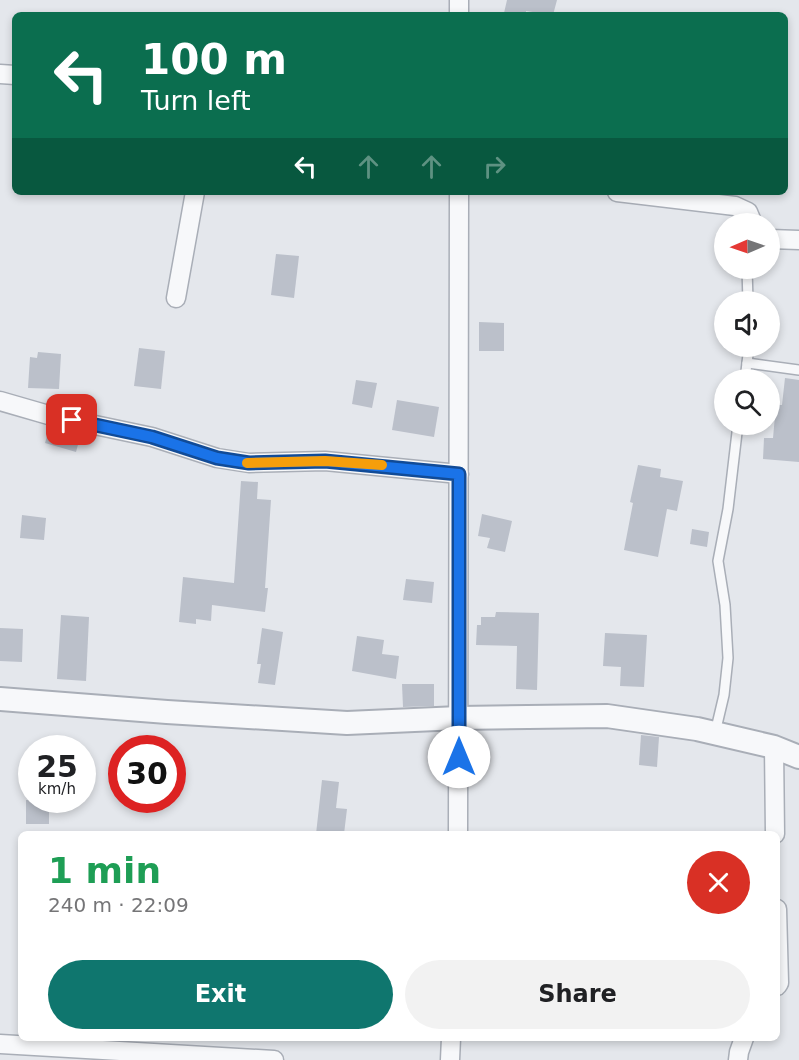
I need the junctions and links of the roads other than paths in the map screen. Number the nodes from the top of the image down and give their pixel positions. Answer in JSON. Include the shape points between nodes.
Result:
{"nodes":[{"id":1,"x":194,"y":195,"type":"edge"},
{"id":2,"x":459,"y":195,"type":"edge"},
{"id":3,"x":642,"y":195,"type":"edge"},
{"id":4,"x":748,"y":213,"type":"edge"},
{"id":5,"x":780,"y":239,"type":"edge"},
{"id":6,"x":799,"y":240,"type":"edge"},
{"id":7,"x":176,"y":298,"type":"dead end"},
{"id":8,"x":748,"y":357,"type":"edge"},
{"id":9,"x":747,"y":363,"type":"junction"},
{"id":10,"x":746,"y":369,"type":"edge"},
{"id":11,"x":799,"y":370,"type":"edge"},
{"id":12,"x":0,"y":401,"type":"edge"},
{"id":13,"x":737,"y":435,"type":"edge"},
{"id":14,"x":459,"y":474,"type":"junction"},
{"id":15,"x":0,"y":699,"type":"edge"},
{"id":16,"x":459,"y":718,"type":"junction"},
{"id":17,"x":715,"y":733,"type":"junction"},
{"id":18,"x":774,"y":747,"type":"junction"},
{"id":19,"x":799,"y":757,"type":"edge"},
{"id":20,"x":458,"y":831,"type":"edge"},
{"id":21,"x":775,"y":831,"type":"edge"},
{"id":22,"x":452,"y":1041,"type":"edge"},
{"id":23,"x":743,"y":1041,"type":"edge"},
{"id":24,"x":0,"y":1044,"type":"edge"},
{"id":25,"x":274,"y":1060,"type":"edge"},
{"id":26,"x":450,"y":1060,"type":"edge"},
{"id":27,"x":738,"y":1060,"type":"edge"}],
"edges":[{"from":1,"to":7,"type":"street"},
{"from":2,"to":14,"type":"street"},
{"from":3,"to":4,"type":"street","via":[[735,206]]},
{"from":5,"to":6,"type":"street"},
{"from":8,"to":9,"type":"lane"},
{"from":9,"to":10,"type":"lane"},
{"from":9,"to":11,"type":"lane"},
{"from":12,"to":14,"type":"street","via":[[152,437],[217,458],[249,463],[325,461]]},
{"from":13,"to":17,"type":"lane","via":[[718,561],[728,658]]},
{"from":14,"to":16,"type":"street"},
{"from":15,"to":16,"type":"street","via":[[347,723]]},
{"from":16,"to":17,"type":"street","via":[[607,716]]},
{"from":16,"to":20,"type":"street"},
{"from":17,"to":18,"type":"street"},
{"from":18,"to":19,"type":"street"},
{"from":18,"to":21,"type":"street"},
{"from":22,"to":26,"type":"street"},
{"from":23,"to":27,"type":"street"},
{"from":24,"to":25,"type":"street"}]}
